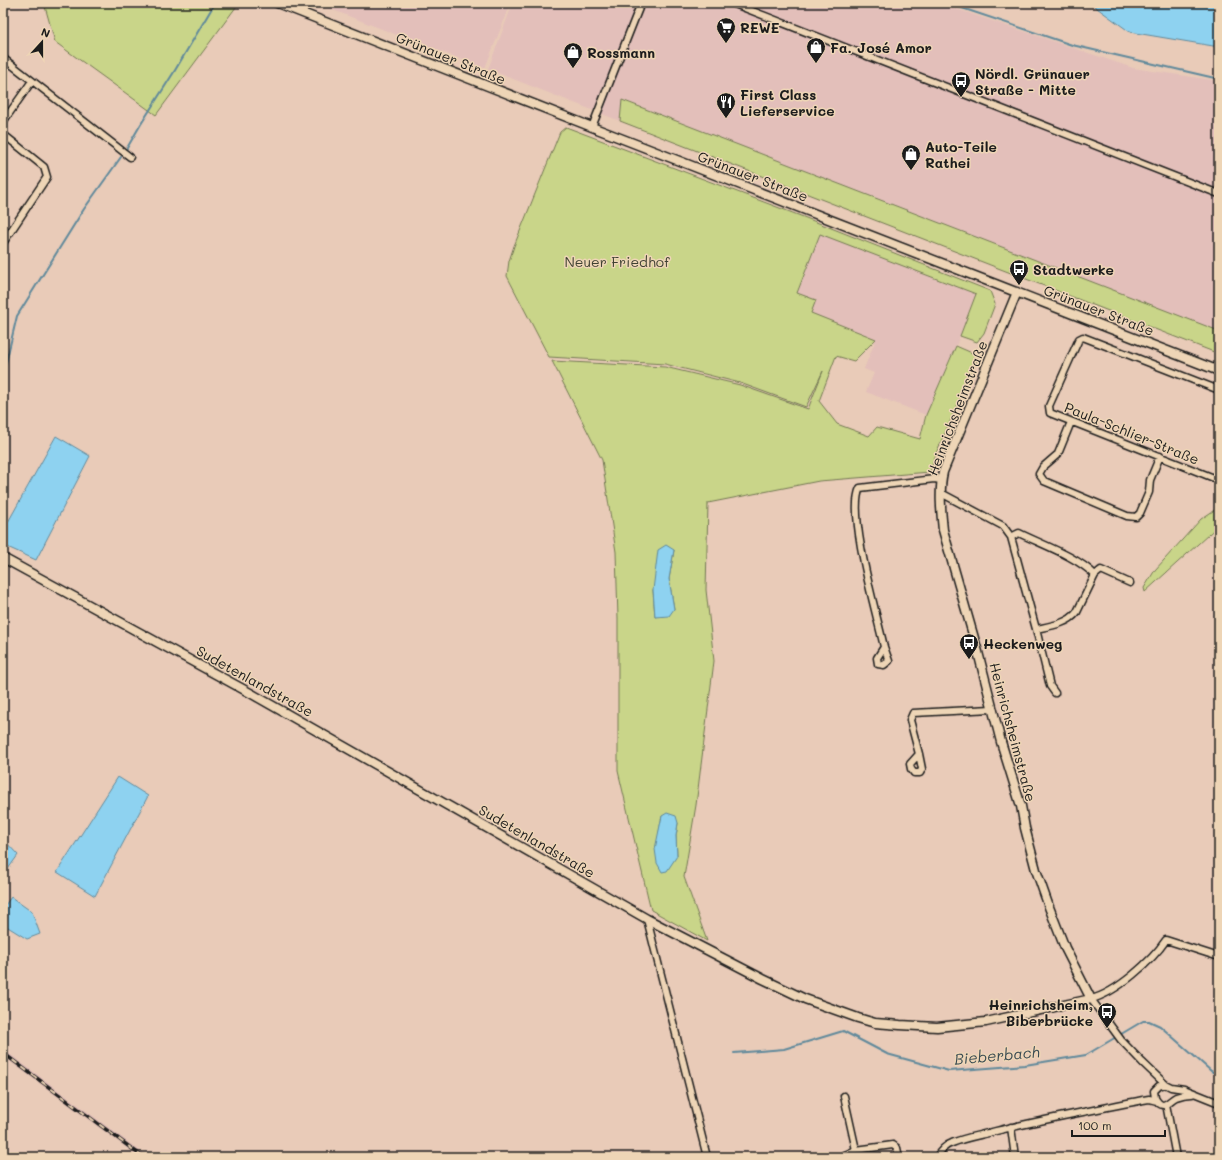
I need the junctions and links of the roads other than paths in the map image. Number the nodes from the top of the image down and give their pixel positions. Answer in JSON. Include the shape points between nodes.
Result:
{"nodes":[{"id":1,"x":278,"y":3,"type":"edge"},
{"id":2,"x":641,"y":3,"type":"edge"},
{"id":3,"x":732,"y":3,"type":"edge"},
{"id":4,"x":3,"y":58,"type":"edge"},
{"id":5,"x":32,"y":81,"type":"junction"},
{"id":6,"x":3,"y":122,"type":"edge"},
{"id":7,"x":592,"y":127,"type":"junction"},
{"id":8,"x":3,"y":134,"type":"edge"},
{"id":9,"x":130,"y":157,"type":"dead end"},
{"id":10,"x":1219,"y":194,"type":"edge"},
{"id":11,"x":3,"y":243,"type":"edge"},
{"id":12,"x":1016,"y":292,"type":"junction"},
{"id":13,"x":1219,"y":371,"type":"edge"},
{"id":14,"x":1219,"y":390,"type":"edge"},
{"id":15,"x":1071,"y":422,"type":"junction"},
{"id":16,"x":1160,"y":456,"type":"junction"},
{"id":17,"x":941,"y":480,"type":"junction"},
{"id":18,"x":1219,"y":480,"type":"edge"},
{"id":19,"x":941,"y":493,"type":"junction"},
{"id":20,"x":1011,"y":538,"type":"junction"},
{"id":21,"x":3,"y":558,"type":"edge"},
{"id":22,"x":1095,"y":575,"type":"junction"},
{"id":23,"x":1130,"y":583,"type":"dead end"},
{"id":24,"x":1036,"y":629,"type":"junction"},
{"id":25,"x":884,"y":647,"type":"dead end"},
{"id":26,"x":1055,"y":693,"type":"dead end"},
{"id":27,"x":992,"y":709,"type":"junction"},
{"id":28,"x":919,"y":754,"type":"dead end"},
{"id":29,"x":647,"y":919,"type":"junction"},
{"id":30,"x":1219,"y":958,"type":"edge"},
{"id":31,"x":1092,"y":999,"type":"junction"},
{"id":32,"x":1148,"y":1068,"type":"junction"},
{"id":33,"x":1168,"y":1085,"type":"junction"},
{"id":34,"x":1155,"y":1089,"type":"junction"},
{"id":35,"x":1196,"y":1094,"type":"junction"},
{"id":36,"x":844,"y":1096,"type":"dead end"},
{"id":37,"x":1173,"y":1098,"type":"junction"},
{"id":38,"x":1157,"y":1101,"type":"junction"},
{"id":39,"x":1134,"y":1102,"type":"junction"},
{"id":40,"x":1219,"y":1103,"type":"edge"},
{"id":41,"x":1166,"y":1104,"type":"junction"},
{"id":42,"x":1011,"y":1127,"type":"junction"},
{"id":43,"x":856,"y":1150,"type":"junction"},
{"id":44,"x":707,"y":1157,"type":"edge"},
{"id":45,"x":840,"y":1157,"type":"edge"},
{"id":46,"x":898,"y":1157,"type":"edge"},
{"id":47,"x":937,"y":1157,"type":"edge"},
{"id":48,"x":1016,"y":1157,"type":"edge"},
{"id":49,"x":1176,"y":1157,"type":"edge"}],
"edges":[{"from":1,"to":7,"type":"street","name":"Grünauer Straße"},
{"from":2,"to":7,"type":"street"},
{"from":3,"to":10,"type":"street"},
{"from":4,"to":5,"type":"street"},
{"from":5,"to":6,"type":"street"},
{"from":5,"to":9,"type":"street"},
{"from":7,"to":12,"type":"street","name":"Grünauer Straße"},
{"from":8,"to":11,"type":"street","via":[[44,167],[47,176]]},
{"from":12,"to":13,"type":"street","name":"Grünauer Straße"},
{"from":12,"to":17,"type":"street","name":"Heinrichsheimstraße"},
{"from":14,"to":15,"type":"street","name":"Paula-Schlier-Straße","via":[[1083,337],[1078,339],[1049,406],[1050,413]]},
{"from":15,"to":16,"type":"street","name":"Paula-Schlier-Straße"},
{"from":15,"to":16,"type":"street","via":[[1058,454],[1039,474],[1044,481],[1127,516],[1136,517],[1140,513]]},
{"from":16,"to":18,"type":"street","name":"Paula-Schlier-Straße"},
{"from":17,"to":19,"type":"street","name":"Heinrichsheimstraße"},
{"from":17,"to":25,"type":"street","via":[[860,488],[857,493],[856,517],[862,553]]},
{"from":19,"to":20,"type":"street","via":[[1003,526]]},
{"from":19,"to":27,"type":"street","name":"Heinrichsheimstraße","via":[[943,530]]},
{"from":20,"to":22,"type":"street","via":[[1019,533],[1067,556]]},
{"from":20,"to":24,"type":"street"},
{"from":21,"to":29,"type":"street","name":"Sudetenlandstraße","via":[[252,694]]},
{"from":22,"to":23,"type":"street","via":[[1101,570]]},
{"from":22,"to":24,"type":"street","via":[[1074,617]]},
{"from":24,"to":26,"type":"street","via":[[1050,686]]},
{"from":27,"to":28,"type":"street","via":[[913,713],[910,720]]},
{"from":27,"to":31,"type":"street","name":"Heinrichsheimstraße","via":[[1021,806],[1036,870],[1065,948]]},
{"from":29,"to":31,"type":"street","name":"Sudetenlandstraße","via":[[805,999],[875,1022],[937,1027],[962,1025]]},
{"from":29,"to":44,"type":"street"},
{"from":30,"to":31,"type":"street","via":[[1166,940],[1158,951],[1120,984]]},
{"from":31,"to":32,"type":"street","name":"Heinrichsheimstraße","via":[[1115,1033]]},
{"from":32,"to":33,"type":"street","name":"Heinrichsheimstraße"},
{"from":32,"to":34,"type":"street","name":"Heinrichsheimstraße"},
{"from":33,"to":34,"type":"street"},
{"from":33,"to":35,"type":"street","name":"Heinrichsheimstraße"},
{"from":33,"to":37,"type":"street","via":[[1174,1092]]},
{"from":34,"to":38,"type":"street","name":"Heinrichsheimstraße"},
{"from":34,"to":39,"type":"street","via":[[1148,1096]]},
{"from":35,"to":37,"type":"street","name":"Heinrichsheimstraße"},
{"from":35,"to":40,"type":"street","name":"Heinrichsheimstraße"},
{"from":36,"to":43,"type":"street"},
{"from":37,"to":41,"type":"street","name":"Heinrichsheimstraße"},
{"from":38,"to":39,"type":"street","via":[[1149,1099]]},
{"from":38,"to":41,"type":"street"},
{"from":39,"to":42,"type":"street"},
{"from":41,"to":49,"type":"street"},
{"from":42,"to":47,"type":"street","via":[[951,1143]]},
{"from":42,"to":48,"type":"street"},
{"from":43,"to":45,"type":"street"},
{"from":43,"to":46,"type":"street","via":[[893,1145],[897,1148]]}]}
